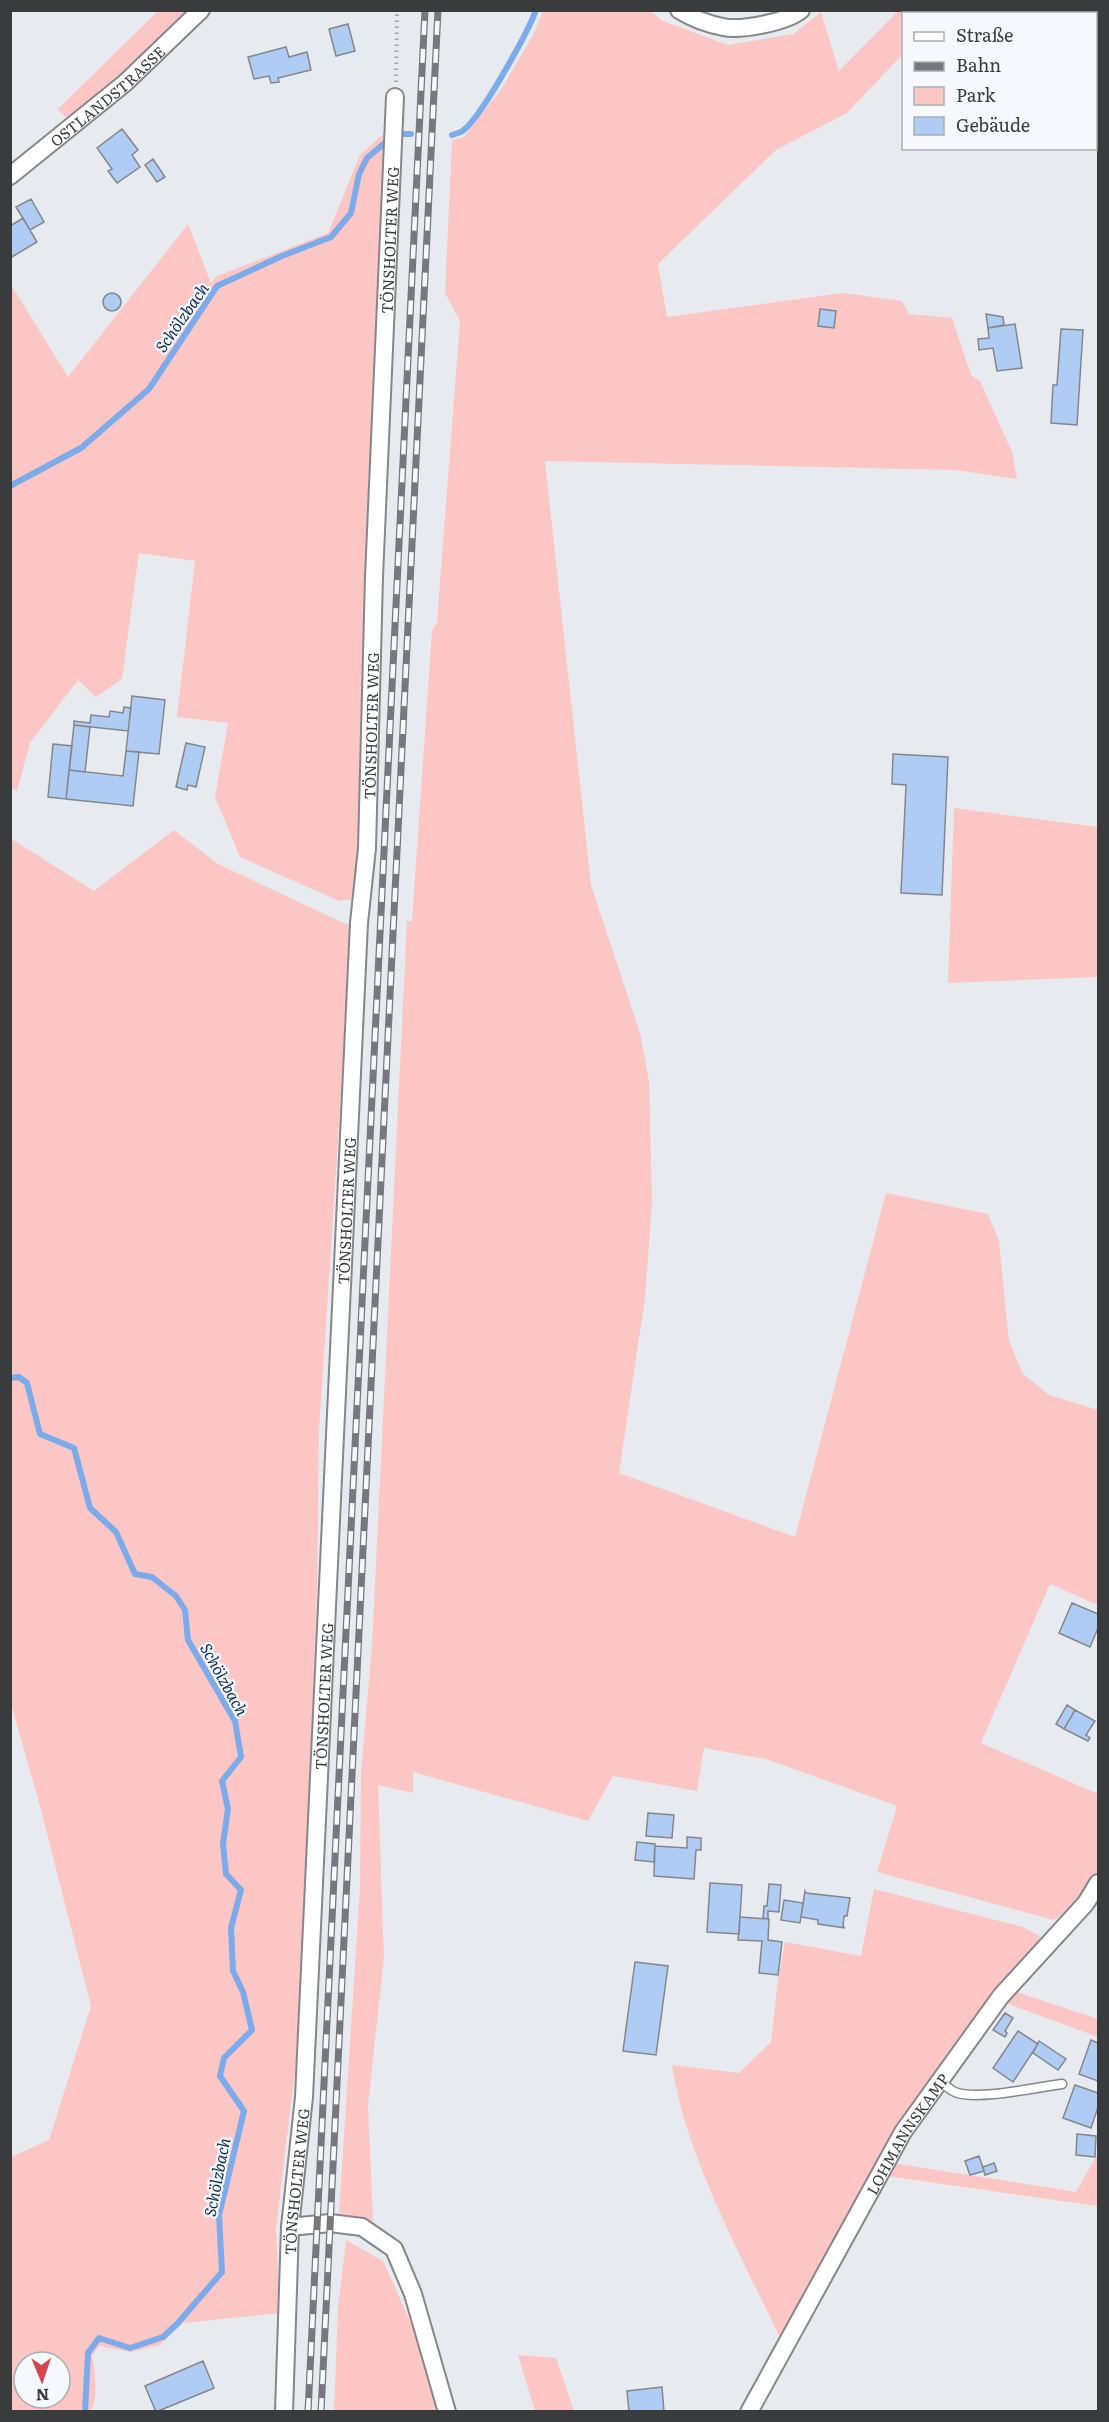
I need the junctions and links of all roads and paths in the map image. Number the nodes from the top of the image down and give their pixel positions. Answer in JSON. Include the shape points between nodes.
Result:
{"nodes":[{"id":1,"x":201,"y":10,"type":"edge"},
{"id":2,"x":397,"y":10,"type":"edge"},
{"id":3,"x":679,"y":10,"type":"edge"},
{"id":4,"x":801,"y":10,"type":"edge"},
{"id":5,"x":395,"y":97,"type":"joint"},
{"id":6,"x":10,"y":176,"type":"edge"},
{"id":7,"x":1098,"y":1882,"type":"edge"},
{"id":8,"x":940,"y":2081,"type":"junction"},
{"id":9,"x":1062,"y":2084,"type":"dead end"},
{"id":10,"x":290,"y":2226,"type":"junction"},
{"id":11,"x":284,"y":2412,"type":"edge"},
{"id":12,"x":447,"y":2412,"type":"edge"},
{"id":13,"x":750,"y":2412,"type":"edge"}],
"edges":[{"from":1,"to":6,"type":"street","name":"OSTLANDSTRASSE","via":[[125,83]]},
{"from":2,"to":5,"type":"path"},
{"from":3,"to":4,"type":"street","via":[[725,28],[757,25],[794,16]]},
{"from":5,"to":10,"type":"street","name":"TÖNSHOLTER WEG","via":[[374,577],[367,848],[359,923],[304,2097]]},
{"from":7,"to":8,"type":"street","name":"LOHMANNSKAMP","via":[[1086,1903],[1001,1996]]},
{"from":8,"to":9,"type":"lane","via":[[953,2092],[964,2094]]},
{"from":8,"to":13,"type":"street","name":"LOHMANNSKAMP","via":[[903,2132]]},
{"from":10,"to":11,"type":"street","name":"TÖNSHOLTER WEG"},
{"from":10,"to":12,"type":"street","via":[[330,2223],[362,2227],[394,2249],[413,2294]]}]}
